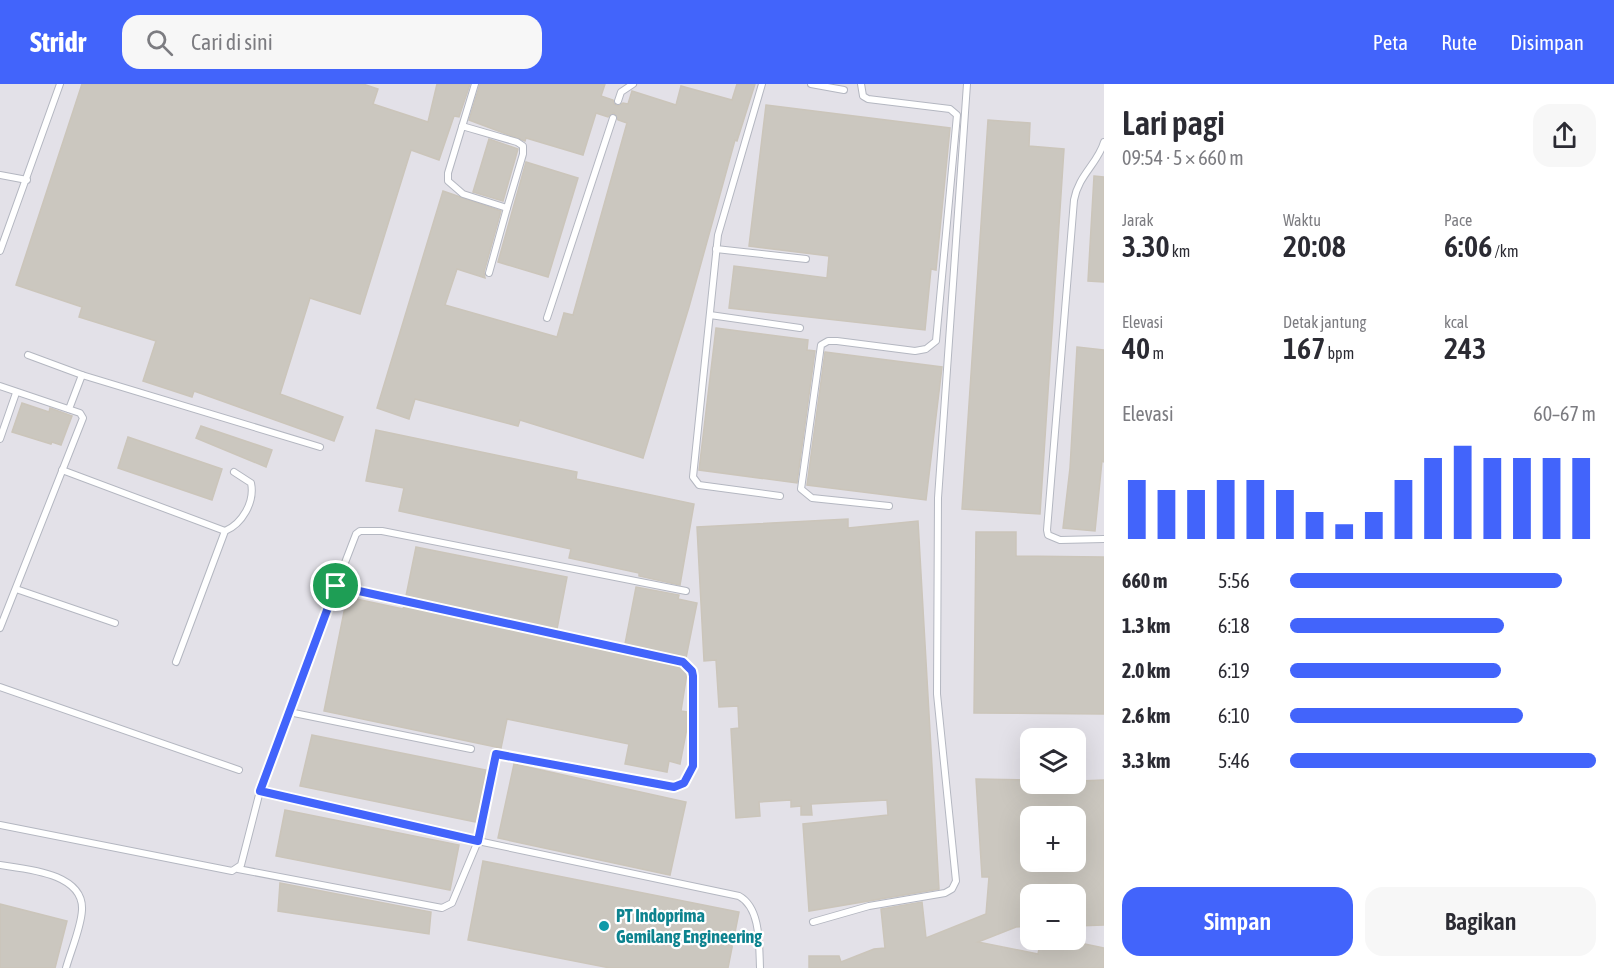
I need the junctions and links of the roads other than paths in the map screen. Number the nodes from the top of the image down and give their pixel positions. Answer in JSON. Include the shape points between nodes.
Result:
{"nodes":[{"id":1,"x":60,"y":84,"type":"edge"},
{"id":2,"x":475,"y":84,"type":"edge"},
{"id":3,"x":633,"y":84,"type":"edge"},
{"id":4,"x":762,"y":84,"type":"edge"},
{"id":5,"x":811,"y":84,"type":"edge"},
{"id":6,"x":861,"y":84,"type":"edge"},
{"id":7,"x":967,"y":84,"type":"edge"},
{"id":8,"x":844,"y":90,"type":"dead end"},
{"id":9,"x":618,"y":101,"type":"dead end"},
{"id":10,"x":612,"y":118,"type":"dead end"},
{"id":11,"x":462,"y":126,"type":"junction"},
{"id":12,"x":1104,"y":142,"type":"edge"},
{"id":13,"x":0,"y":175,"type":"edge"},
{"id":14,"x":27,"y":180,"type":"junction"},
{"id":15,"x":507,"y":208,"type":"junction"},
{"id":16,"x":716,"y":249,"type":"junction"},
{"id":17,"x":0,"y":251,"type":"edge"},
{"id":18,"x":806,"y":259,"type":"dead end"},
{"id":19,"x":489,"y":273,"type":"dead end"},
{"id":20,"x":710,"y":315,"type":"junction"},
{"id":21,"x":547,"y":318,"type":"dead end"},
{"id":22,"x":800,"y":328,"type":"dead end"},
{"id":23,"x":28,"y":355,"type":"dead end"},
{"id":24,"x":82,"y":375,"type":"junction"},
{"id":25,"x":0,"y":386,"type":"edge"},
{"id":26,"x":16,"y":393,"type":"junction"},
{"id":27,"x":69,"y":409,"type":"junction"},
{"id":28,"x":0,"y":439,"type":"edge"},
{"id":29,"x":320,"y":447,"type":"dead end"},
{"id":30,"x":62,"y":470,"type":"junction"},
{"id":31,"x":234,"y":472,"type":"dead end"},
{"id":32,"x":780,"y":496,"type":"dead end"},
{"id":33,"x":889,"y":506,"type":"dead end"},
{"id":34,"x":225,"y":531,"type":"junction"},
{"id":35,"x":1104,"y":539,"type":"edge"},
{"id":36,"x":336,"y":586,"type":"junction"},
{"id":37,"x":16,"y":589,"type":"junction"},
{"id":38,"x":686,"y":591,"type":"dead end"},
{"id":39,"x":0,"y":603,"type":"edge"},
{"id":40,"x":8,"y":606,"type":"junction"},
{"id":41,"x":115,"y":623,"type":"dead end"},
{"id":42,"x":0,"y":628,"type":"edge"},
{"id":43,"x":176,"y":662,"type":"dead end"},
{"id":44,"x":0,"y":687,"type":"edge"},
{"id":45,"x":289,"y":712,"type":"junction"},
{"id":46,"x":471,"y":749,"type":"dead end"},
{"id":47,"x":239,"y":770,"type":"dead end"},
{"id":48,"x":260,"y":791,"type":"junction"},
{"id":49,"x":0,"y":825,"type":"edge"},
{"id":50,"x":478,"y":841,"type":"junction"},
{"id":51,"x":0,"y":865,"type":"edge"},
{"id":52,"x":238,"y":869,"type":"junction"},
{"id":53,"x":813,"y":922,"type":"dead end"},
{"id":54,"x":66,"y":968,"type":"edge"},
{"id":55,"x":760,"y":968,"type":"edge"}],
"edges":[{"from":1,"to":14,"type":"lane"},
{"from":2,"to":11,"type":"lane"},
{"from":3,"to":9,"type":"lane","via":[[621,92]]},
{"from":4,"to":16,"type":"lane"},
{"from":5,"to":8,"type":"lane"},
{"from":6,"to":33,"type":"lane","via":[[867,99],[950,109],[957,115],[936,341],[915,351],[837,340],[821,345],[801,489],[812,498]]},
{"from":7,"to":53,"type":"lane","via":[[938,498],[937,694],[956,881],[945,893],[869,906]]},
{"from":10,"to":21,"type":"lane"},
{"from":11,"to":15,"type":"lane","via":[[448,181],[463,194]]},
{"from":11,"to":15,"type":"lane","via":[[523,146]]},
{"from":12,"to":35,"type":"lane","via":[[1082,177],[1074,200],[1047,530],[1048,535],[1060,540]]},
{"from":13,"to":14,"type":"lane"},
{"from":14,"to":17,"type":"lane"},
{"from":15,"to":19,"type":"lane"},
{"from":16,"to":18,"type":"lane"},
{"from":16,"to":20,"type":"lane"},
{"from":20,"to":22,"type":"lane"},
{"from":20,"to":32,"type":"lane","via":[[693,477],[699,484]]},
{"from":23,"to":24,"type":"lane"},
{"from":24,"to":27,"type":"lane"},
{"from":24,"to":29,"type":"lane"},
{"from":25,"to":26,"type":"lane"},
{"from":26,"to":27,"type":"lane"},
{"from":26,"to":28,"type":"lane"},
{"from":27,"to":30,"type":"lane","via":[[83,418]]},
{"from":30,"to":34,"type":"lane"},
{"from":30,"to":37,"type":"lane"},
{"from":31,"to":34,"type":"lane","via":[[250,483],[252,491],[240,522]]},
{"from":34,"to":43,"type":"lane"},
{"from":36,"to":38,"type":"lane","via":[[356,534],[382,531]]},
{"from":36,"to":45,"type":"lane"},
{"from":36,"to":50,"type":"lane","via":[[683,662],[692,671],[693,766],[684,783],[674,787],[496,754]]},
{"from":37,"to":40,"type":"lane"},
{"from":37,"to":41,"type":"lane"},
{"from":39,"to":40,"type":"lane"},
{"from":40,"to":42,"type":"lane"},
{"from":44,"to":47,"type":"lane"},
{"from":45,"to":46,"type":"lane"},
{"from":45,"to":48,"type":"lane"},
{"from":48,"to":50,"type":"lane"},
{"from":48,"to":52,"type":"lane"},
{"from":49,"to":52,"type":"lane","via":[[226,871]]},
{"from":50,"to":52,"type":"lane","via":[[452,903],[442,908]]},
{"from":50,"to":55,"type":"lane","via":[[739,896],[753,909]]},
{"from":51,"to":54,"type":"lane","via":[[63,880],[76,889],[82,910]]}]}
